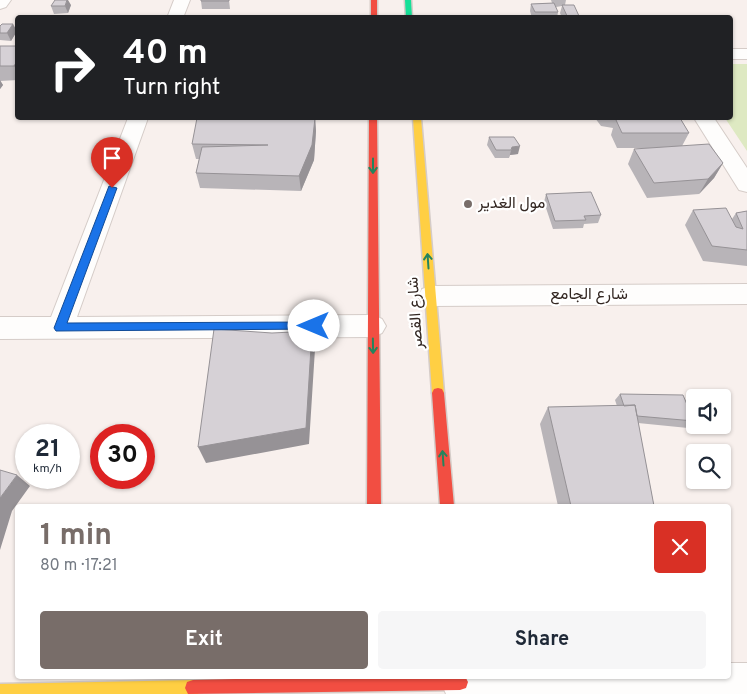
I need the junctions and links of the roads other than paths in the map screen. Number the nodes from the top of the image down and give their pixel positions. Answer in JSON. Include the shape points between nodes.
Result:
{"nodes":[{"id":1,"x":3,"y":0,"type":"edge"},
{"id":2,"x":182,"y":0,"type":"edge"},
{"id":3,"x":374,"y":0,"type":"edge"},
{"id":4,"x":408,"y":0,"type":"edge"},
{"id":5,"x":0,"y":4,"type":"edge"},
{"id":6,"x":177,"y":15,"type":"edge"},
{"id":7,"x":374,"y":15,"type":"edge"},
{"id":8,"x":409,"y":15,"type":"edge"},
{"id":9,"x":733,"y":54,"type":"edge"},
{"id":10,"x":747,"y":54,"type":"edge"},
{"id":11,"x":137,"y":120,"type":"edge"},
{"id":12,"x":374,"y":120,"type":"edge"},
{"id":13,"x":418,"y":120,"type":"edge"},
{"id":14,"x":705,"y":120,"type":"edge"},
{"id":15,"x":747,"y":185,"type":"edge"},
{"id":16,"x":747,"y":294,"type":"edge"},
{"id":17,"x":431,"y":296,"type":"junction"},
{"id":18,"x":373,"y":326,"type":"junction"},
{"id":19,"x":0,"y":328,"type":"edge"},
{"id":20,"x":60,"y":328,"type":"junction"},
{"id":21,"x":374,"y":504,"type":"edge"},
{"id":22,"x":447,"y":504,"type":"edge"},
{"id":23,"x":747,"y":682,"type":"edge"},
{"id":24,"x":460,"y":684,"type":"edge"},
{"id":25,"x":376,"y":685,"type":"edge"},
{"id":26,"x":561,"y":688,"type":"edge"},
{"id":27,"x":0,"y":692,"type":"edge"}],
"edges":[{"from":1,"to":5,"type":"street"},
{"from":2,"to":6,"type":"street"},
{"from":3,"to":7,"type":"street"},
{"from":4,"to":8,"type":"street"},
{"from":9,"to":10,"type":"street"},
{"from":11,"to":20,"type":"street"},
{"from":12,"to":18,"type":"street","one_way":true},
{"from":17,"to":13,"type":"street","name":"شارع القصر","one_way":true},
{"from":14,"to":15,"type":"street"},
{"from":16,"to":17,"type":"street","name":"شارع الجامع"},
{"from":22,"to":17,"type":"street","name":"شارع القصر","one_way":true},
{"from":18,"to":20,"type":"street"},
{"from":18,"to":21,"type":"street","one_way":true},
{"from":19,"to":20,"type":"street"},
{"from":23,"to":26,"type":"street"},
{"from":24,"to":25,"type":"street"},
{"from":24,"to":26,"type":"street"},
{"from":25,"to":27,"type":"street"}]}
